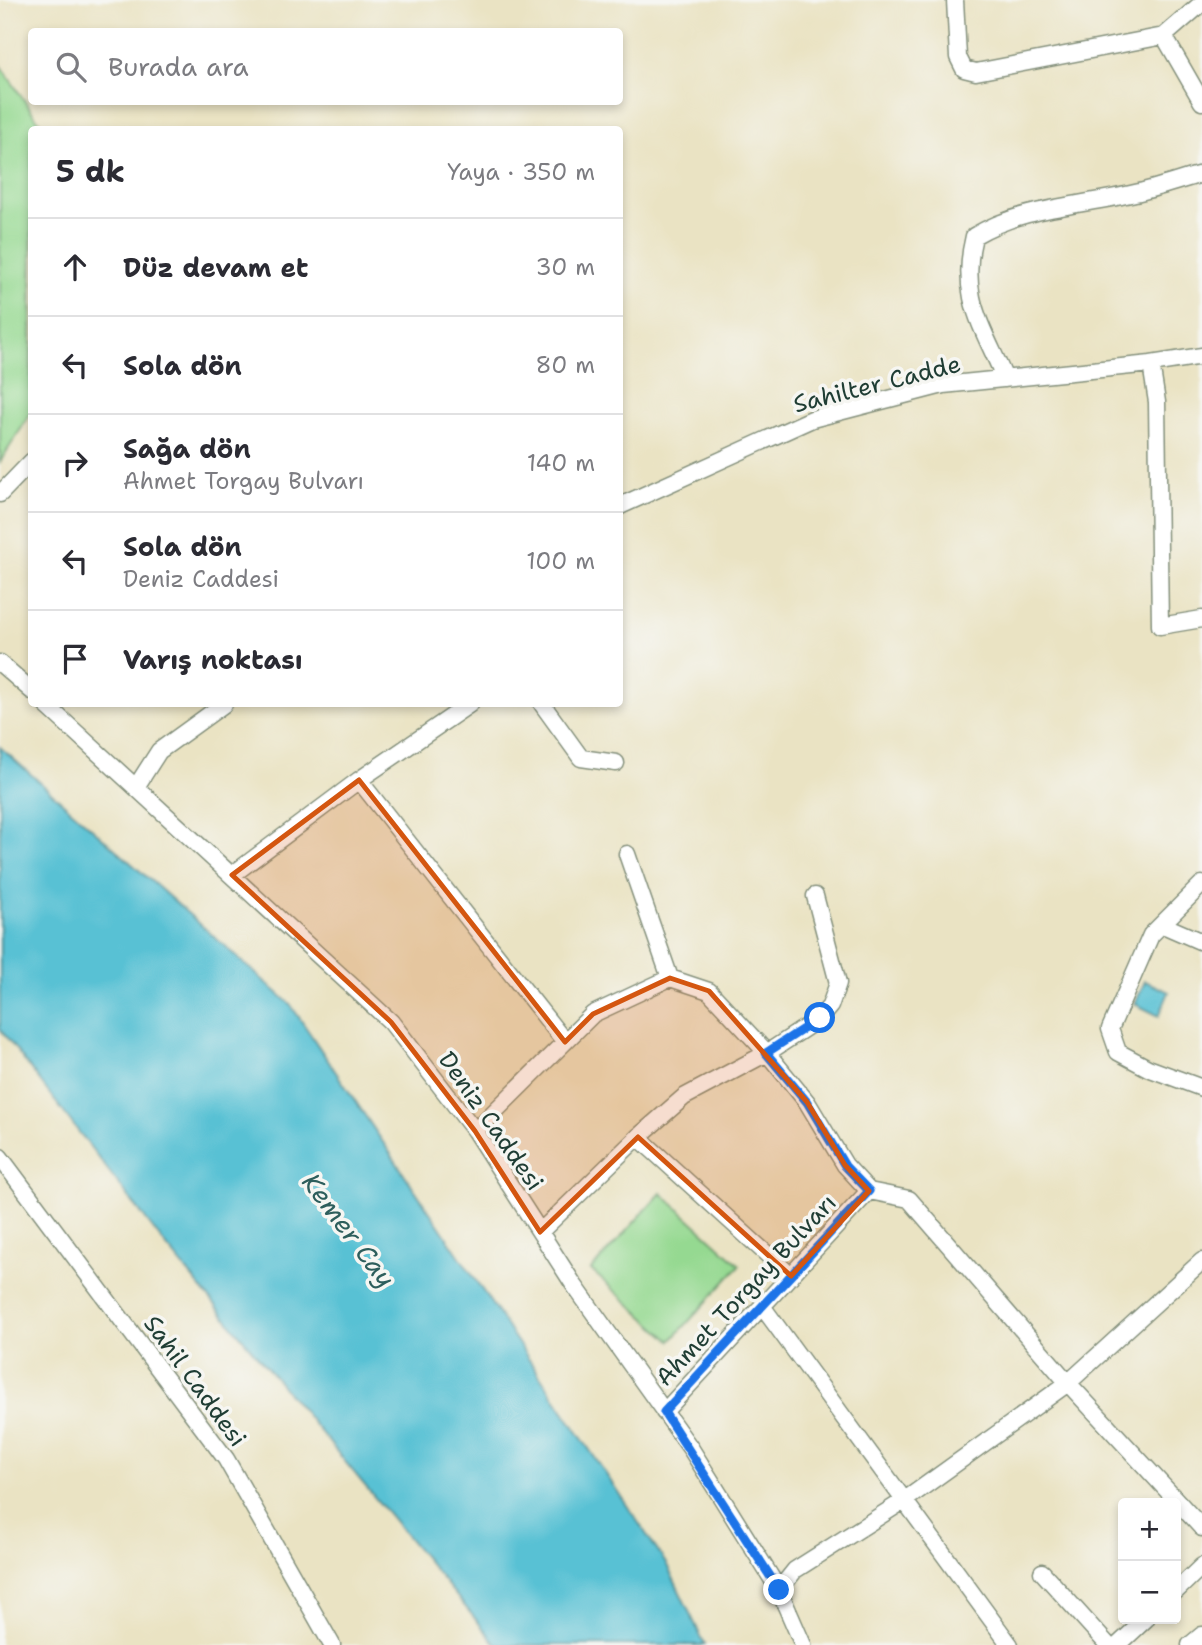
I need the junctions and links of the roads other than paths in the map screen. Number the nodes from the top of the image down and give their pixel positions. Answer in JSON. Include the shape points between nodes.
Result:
{"nodes":[{"id":1,"x":955,"y":0,"type":"edge"},
{"id":2,"x":1202,"y":3,"type":"edge"},
{"id":3,"x":1164,"y":36,"type":"junction"},
{"id":4,"x":1202,"y":102,"type":"edge"},
{"id":5,"x":1202,"y":174,"type":"edge"},
{"id":6,"x":1202,"y":356,"type":"edge"},
{"id":7,"x":1151,"y":364,"type":"junction"},
{"id":8,"x":1005,"y":379,"type":"junction"},
{"id":9,"x":28,"y":465,"type":"edge"},
{"id":10,"x":0,"y":494,"type":"edge"},
{"id":11,"x":623,"y":505,"type":"edge"},
{"id":12,"x":1202,"y":619,"type":"edge"},
{"id":13,"x":0,"y":663,"type":"edge"},
{"id":14,"x":28,"y":688,"type":"edge"},
{"id":15,"x":48,"y":707,"type":"edge"},
{"id":16,"x":220,"y":707,"type":"edge"},
{"id":17,"x":466,"y":707,"type":"edge"},
{"id":18,"x":544,"y":707,"type":"edge"},
{"id":19,"x":616,"y":763,"type":"dead end"},
{"id":20,"x":359,"y":780,"type":"junction"},
{"id":21,"x":136,"y":787,"type":"junction"},
{"id":22,"x":627,"y":854,"type":"dead end"},
{"id":23,"x":232,"y":875,"type":"junction"},
{"id":24,"x":1202,"y":884,"type":"edge"},
{"id":25,"x":815,"y":896,"type":"dead end"},
{"id":26,"x":1163,"y":925,"type":"junction"},
{"id":27,"x":1202,"y":942,"type":"edge"},
{"id":28,"x":670,"y":978,"type":"junction"},
{"id":29,"x":565,"y":1042,"type":"junction"},
{"id":30,"x":766,"y":1053,"type":"junction"},
{"id":31,"x":1202,"y":1088,"type":"edge"},
{"id":32,"x":475,"y":1131,"type":"junction"},
{"id":33,"x":638,"y":1136,"type":"junction"},
{"id":34,"x":0,"y":1157,"type":"edge"},
{"id":35,"x":869,"y":1191,"type":"junction"},
{"id":36,"x":540,"y":1233,"type":"junction"},
{"id":37,"x":1202,"y":1261,"type":"edge"},
{"id":38,"x":791,"y":1276,"type":"junction"},
{"id":39,"x":762,"y":1306,"type":"junction"},
{"id":40,"x":1068,"y":1382,"type":"junction"},
{"id":41,"x":664,"y":1412,"type":"junction"},
{"id":42,"x":905,"y":1500,"type":"junction"},
{"id":43,"x":1202,"y":1528,"type":"edge"},
{"id":44,"x":1202,"y":1566,"type":"edge"},
{"id":45,"x":1042,"y":1572,"type":"dead end"},
{"id":46,"x":1181,"y":1586,"type":"edge"},
{"id":47,"x":779,"y":1590,"type":"junction"},
{"id":48,"x":1141,"y":1624,"type":"edge"},
{"id":49,"x":1202,"y":1635,"type":"edge"},
{"id":50,"x":332,"y":1645,"type":"edge"},
{"id":51,"x":803,"y":1645,"type":"edge"},
{"id":52,"x":1010,"y":1645,"type":"edge"},
{"id":53,"x":1108,"y":1645,"type":"edge"},
{"id":54,"x":1118,"y":1645,"type":"edge"},
{"id":55,"x":1190,"y":1645,"type":"edge"}],
"edges":[{"from":1,"to":3,"type":"street","via":[[958,57],[964,69],[976,72]]},
{"from":2,"to":3,"type":"street"},
{"from":3,"to":4,"type":"street"},
{"from":5,"to":8,"type":"street","via":[[1136,193],[1016,216],[974,236],[968,259],[968,293]]},
{"from":6,"to":7,"type":"street","name":"Sahilter Cadde"},
{"from":7,"to":8,"type":"street","name":"Sahilter Cadde"},
{"from":7,"to":12,"type":"street","via":[[1157,402],[1160,626]]},
{"from":8,"to":11,"type":"street","name":"Sahilter Cadde","via":[[943,385],[812,419]]},
{"from":9,"to":10,"type":"street"},
{"from":13,"to":14,"type":"street"},
{"from":15,"to":21,"type":"street","name":"Deniz Caddesi"},
{"from":16,"to":21,"type":"street","via":[[159,751]]},
{"from":17,"to":20,"type":"street"},
{"from":18,"to":19,"type":"street","via":[[581,758]]},
{"from":20,"to":23,"type":"street"},
{"from":20,"to":29,"type":"street"},
{"from":21,"to":23,"type":"street","name":"Deniz Caddesi"},
{"from":22,"to":28,"type":"street"},
{"from":23,"to":32,"type":"street","name":"Deniz Caddesi","via":[[391,1022]]},
{"from":24,"to":26,"type":"street"},
{"from":25,"to":30,"type":"street","via":[[838,983],[820,1018]]},
{"from":26,"to":27,"type":"street"},
{"from":26,"to":31,"type":"street","via":[[1151,935],[1110,1029],[1118,1052]]},
{"from":28,"to":29,"type":"street","via":[[593,1014]]},
{"from":28,"to":30,"type":"street","via":[[709,991]]},
{"from":29,"to":32,"type":"street"},
{"from":30,"to":33,"type":"street","via":[[684,1097]]},
{"from":30,"to":35,"type":"street","via":[[807,1102],[845,1166]]},
{"from":32,"to":36,"type":"street","name":"Deniz Caddesi"},
{"from":33,"to":36,"type":"street"},
{"from":33,"to":38,"type":"street"},
{"from":34,"to":50,"type":"street","name":"Sahil Caddesi","via":[[226,1460]]},
{"from":35,"to":38,"type":"street","name":"Ahmet Torgay Bulvarı"},
{"from":35,"to":40,"type":"street","name":"Ahmet Torgay Bulvarı","via":[[909,1199]]},
{"from":36,"to":41,"type":"street","name":"Deniz Caddesi"},
{"from":37,"to":40,"type":"street"},
{"from":38,"to":39,"type":"street","name":"Ahmet Torgay Bulvarı"},
{"from":39,"to":41,"type":"street","name":"Ahmet Torgay Bulvarı"},
{"from":39,"to":42,"type":"street"},
{"from":40,"to":42,"type":"street"},
{"from":40,"to":43,"type":"street","name":"Ahmet Torgay Bulvarı"},
{"from":41,"to":47,"type":"street","name":"Deniz Caddesi"},
{"from":42,"to":47,"type":"street","via":[[795,1570]]},
{"from":42,"to":52,"type":"street"},
{"from":44,"to":46,"type":"street"},
{"from":45,"to":53,"type":"street"},
{"from":47,"to":51,"type":"street","name":"Deniz Caddesi"},
{"from":48,"to":54,"type":"street"},
{"from":49,"to":55,"type":"street"}]}
